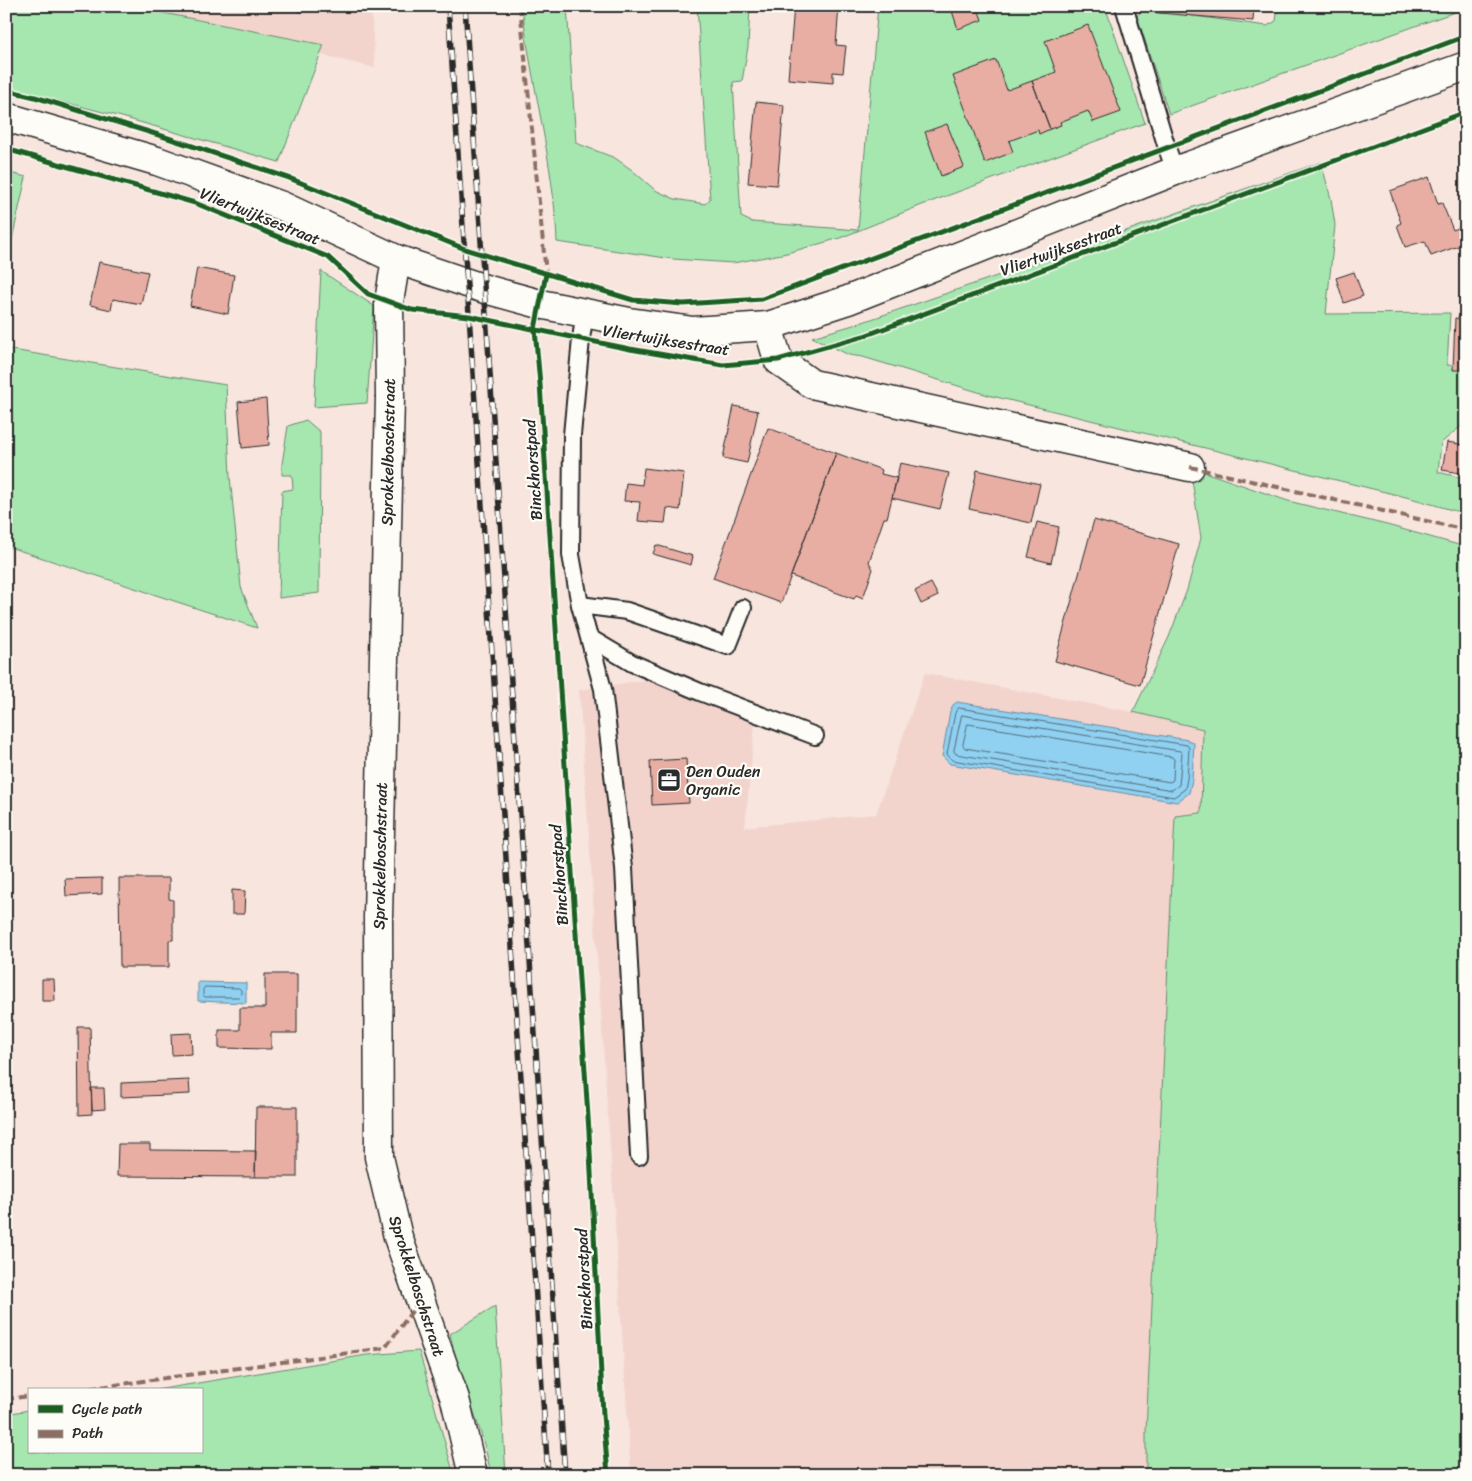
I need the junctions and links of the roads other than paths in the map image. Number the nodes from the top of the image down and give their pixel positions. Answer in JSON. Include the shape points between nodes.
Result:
{"nodes":[{"id":1,"x":1124,"y":6,"type":"edge"},
{"id":2,"x":1466,"y":66,"type":"edge"},
{"id":3,"x":6,"y":118,"type":"edge"},
{"id":4,"x":1175,"y":171,"type":"junction"},
{"id":5,"x":396,"y":259,"type":"junction"},
{"id":6,"x":585,"y":312,"type":"junction"},
{"id":7,"x":768,"y":326,"type":"junction"},
{"id":8,"x":1190,"y":466,"type":"dead end"},
{"id":9,"x":580,"y":605,"type":"junction"},
{"id":10,"x":743,"y":608,"type":"dead end"},
{"id":11,"x":590,"y":638,"type":"junction"},
{"id":12,"x":815,"y":736,"type":"dead end"},
{"id":13,"x":639,"y":1156,"type":"dead end"},
{"id":14,"x":473,"y":1475,"type":"edge"}],
"edges":[{"from":1,"to":4,"type":"lane"},
{"from":2,"to":4,"type":"street","name":"Vliertwijksestraat"},
{"from":3,"to":5,"type":"street","name":"Vliertwijksestraat","via":[[157,160],[282,206]]},
{"from":4,"to":7,"type":"street","name":"Vliertwijksestraat","via":[[848,300]]},
{"from":5,"to":6,"type":"street","name":"Vliertwijksestraat","via":[[485,289]]},
{"from":5,"to":14,"type":"street","name":"Sprokkelboschstraat","via":[[389,302],[390,398],[378,917],[379,1157],[398,1237],[455,1399]]},
{"from":6,"to":7,"type":"street","name":"Vliertwijksestraat","via":[[694,331]]},
{"from":6,"to":9,"type":"lane","name":"Vliertwijksestraat","via":[[572,435],[571,555]]},
{"from":7,"to":8,"type":"street","via":[[778,360],[812,384]]},
{"from":9,"to":10,"type":"lane","via":[[627,611],[728,646]]},
{"from":9,"to":11,"type":"lane","name":"Vliertwijksestraat"},
{"from":11,"to":12,"type":"lane","via":[[691,689]]},
{"from":11,"to":13,"type":"lane","name":"Vliertwijksestraat","via":[[603,689],[624,868]]}]}
